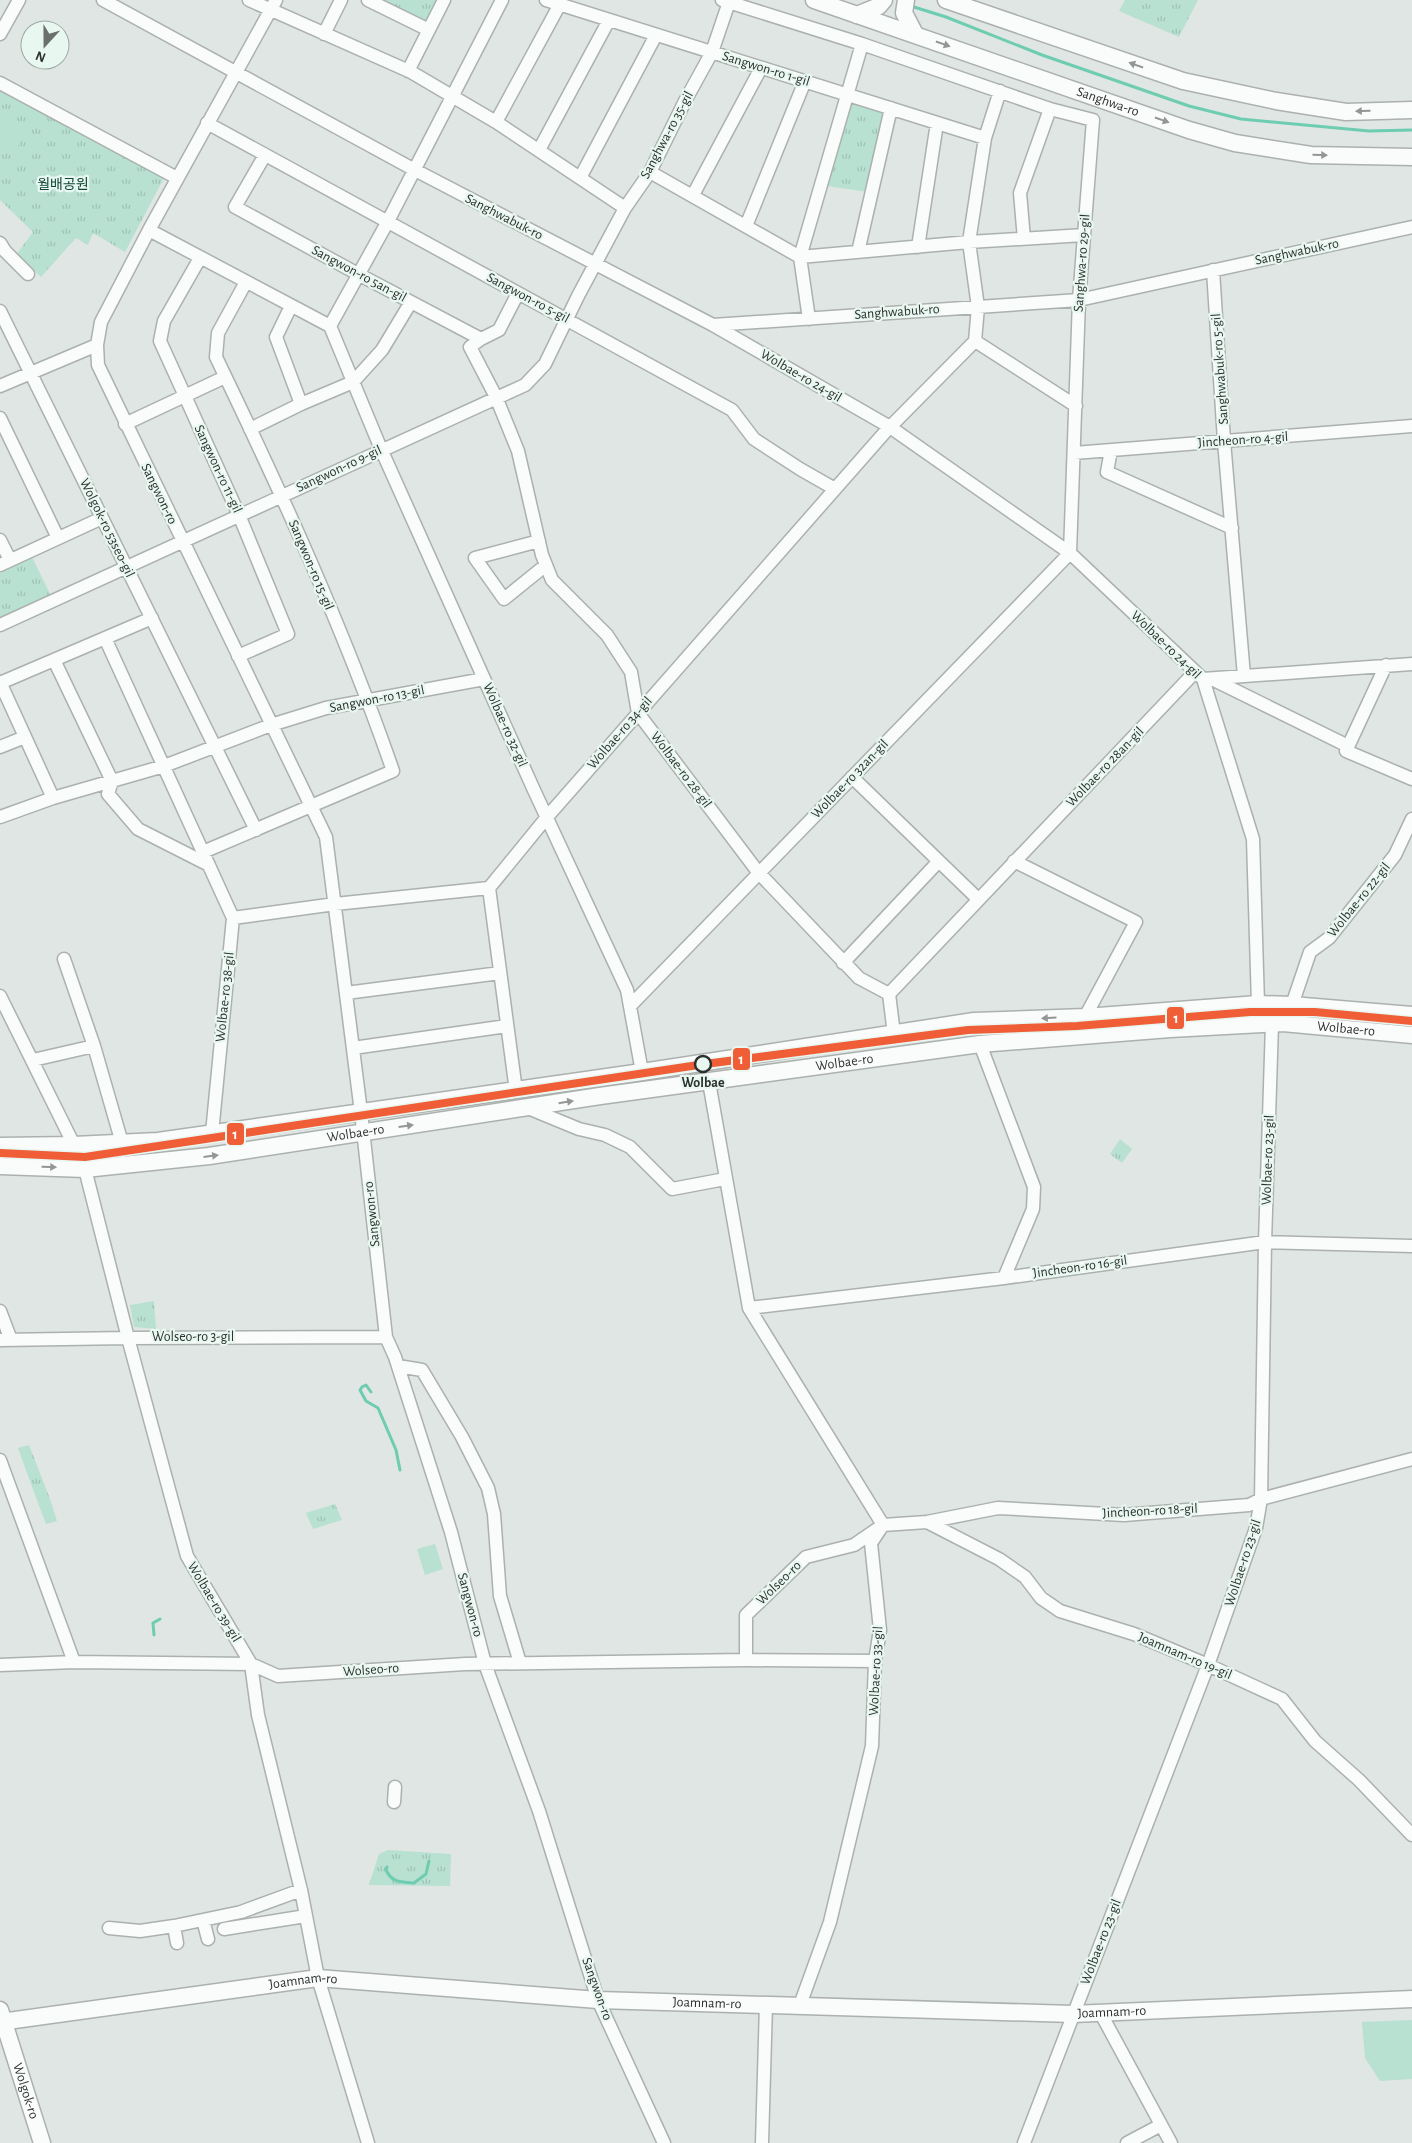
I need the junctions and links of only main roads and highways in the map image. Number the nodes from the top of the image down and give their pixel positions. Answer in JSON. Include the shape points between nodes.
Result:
{"nodes":[{"id":1,"x":814,"y":0,"type":"edge"},
{"id":2,"x":884,"y":0,"type":"edge"},
{"id":3,"x":906,"y":0,"type":"edge"},
{"id":4,"x":946,"y":0,"type":"edge"},
{"id":5,"x":857,"y":15,"type":"junction"},
{"id":6,"x":915,"y":34,"type":"junction"},
{"id":7,"x":1412,"y":110,"type":"edge"},
{"id":8,"x":1412,"y":157,"type":"edge"},
{"id":9,"x":1412,"y":1015,"type":"edge"},
{"id":10,"x":1412,"y":1035,"type":"edge"},
{"id":11,"x":0,"y":1146,"type":"edge"},
{"id":12,"x":0,"y":1166,"type":"edge"},
{"id":13,"x":1412,"y":1999,"type":"edge"},
{"id":14,"x":2,"y":2018,"type":"edge"},
{"id":15,"x":42,"y":2143,"type":"edge"}],
"edges":[{"from":1,"to":5,"type":"main road","name":"Sanghwa-ro"},
{"from":2,"to":5,"type":"main road","via":[[879,6]]},
{"from":3,"to":6,"type":"main road","via":[[904,13]]},
{"from":7,"to":4,"type":"main road","one_way":true,"via":[[1346,112],[1184,81]]},
{"from":5,"to":6,"type":"main road","name":"Sanghwa-ro"},
{"from":6,"to":8,"type":"main road","name":"Sanghwa-ro","one_way":true,"via":[[1235,143],[1311,155]]},
{"from":9,"to":11,"type":"main road","name":"Wolbae-ro","one_way":true,"via":[[1258,1004],[974,1021],[516,1091],[212,1133],[122,1144]]},
{"from":12,"to":10,"type":"main road","name":"Wolbae-ro","one_way":true,"via":[[85,1168],[263,1149],[980,1044],[1272,1024]]},
{"from":13,"to":14,"type":"main road","name":"Joamnam-ro","via":[[1074,2014],[598,2000],[318,1978]]},
{"from":14,"to":15,"type":"main road","name":"Wolgok-ro"}]}
